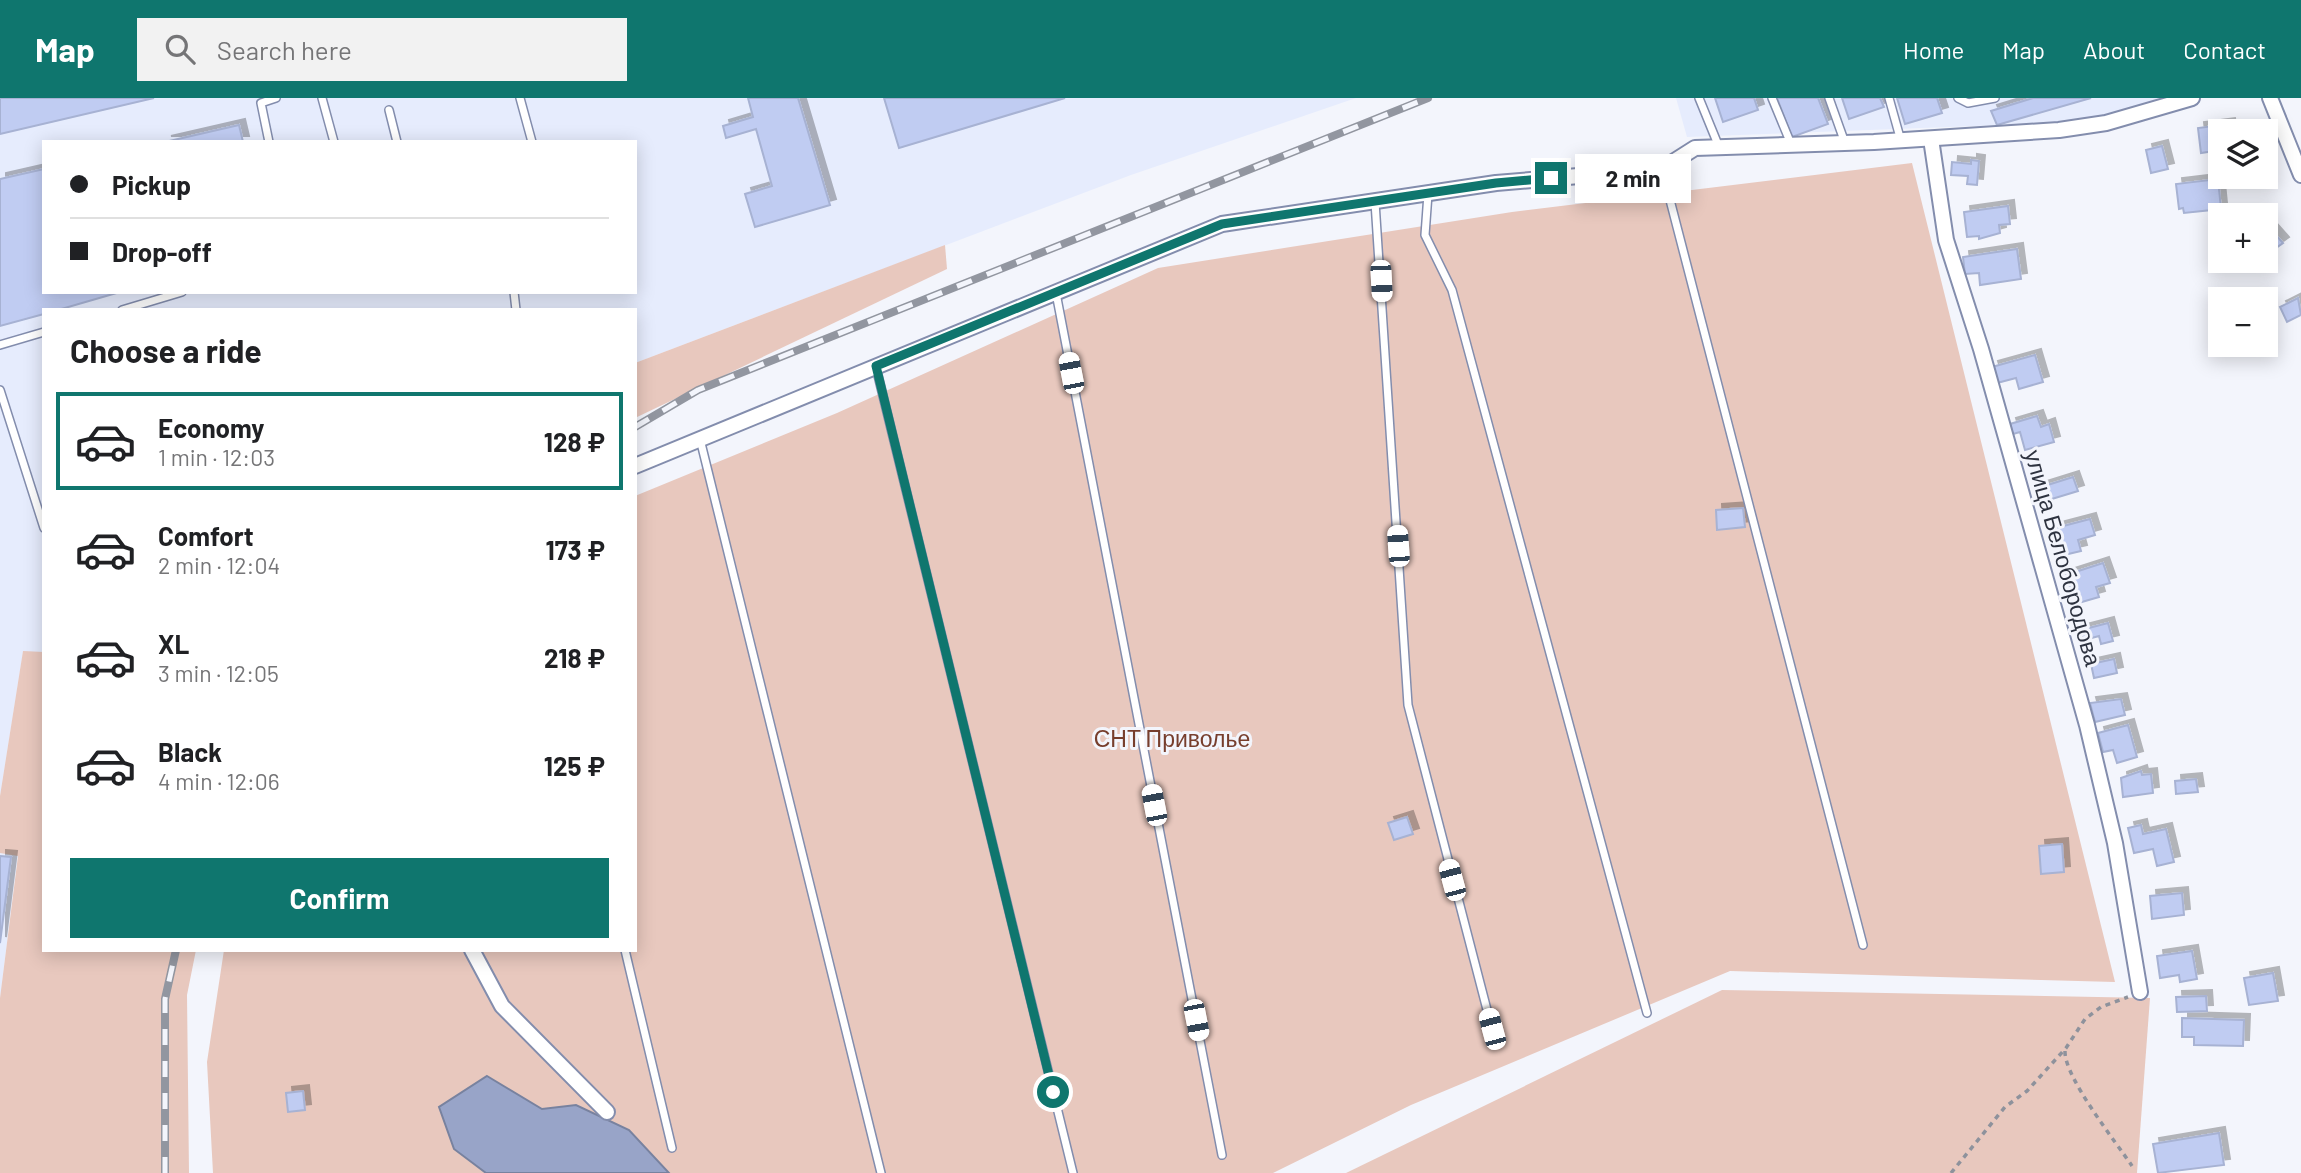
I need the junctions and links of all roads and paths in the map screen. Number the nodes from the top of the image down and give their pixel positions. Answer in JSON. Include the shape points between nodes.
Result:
{"nodes":[{"id":1,"x":276,"y":98,"type":"edge"},
{"id":2,"x":322,"y":98,"type":"edge"},
{"id":3,"x":520,"y":98,"type":"edge"},
{"id":4,"x":1699,"y":98,"type":"edge"},
{"id":5,"x":1772,"y":98,"type":"edge"},
{"id":6,"x":1829,"y":98,"type":"edge"},
{"id":7,"x":1889,"y":98,"type":"edge"},
{"id":8,"x":1958,"y":98,"type":"edge"},
{"id":9,"x":1995,"y":98,"type":"edge"},
{"id":10,"x":2192,"y":98,"type":"edge"},
{"id":11,"x":2270,"y":98,"type":"edge"},
{"id":12,"x":389,"y":110,"type":"dead end"},
{"id":13,"x":1931,"y":139,"type":"junction"},
{"id":14,"x":269,"y":140,"type":"edge"},
{"id":15,"x":333,"y":140,"type":"edge"},
{"id":16,"x":396,"y":140,"type":"edge"},
{"id":17,"x":531,"y":140,"type":"edge"},
{"id":18,"x":1901,"y":141,"type":"junction"},
{"id":19,"x":1845,"y":143,"type":"junction"},
{"id":20,"x":1791,"y":144,"type":"junction"},
{"id":21,"x":1719,"y":147,"type":"junction"},
{"id":22,"x":1662,"y":169,"type":"junction"},
{"id":23,"x":2301,"y":175,"type":"edge"},
{"id":24,"x":1428,"y":194,"type":"junction"},
{"id":25,"x":1375,"y":202,"type":"junction"},
{"id":26,"x":1056,"y":292,"type":"junction"},
{"id":27,"x":175,"y":294,"type":"edge"},
{"id":28,"x":129,"y":308,"type":"edge"},
{"id":29,"x":42,"y":333,"type":"edge"},
{"id":30,"x":0,"y":345,"type":"edge"},
{"id":31,"x":876,"y":366,"type":"junction"},
{"id":32,"x":0,"y":390,"type":"edge"},
{"id":33,"x":700,"y":439,"type":"junction"},
{"id":34,"x":637,"y":465,"type":"edge"},
{"id":35,"x":42,"y":522,"type":"edge"},
{"id":36,"x":1863,"y":945,"type":"dead end"},
{"id":37,"x":473,"y":952,"type":"edge"},
{"id":38,"x":625,"y":952,"type":"edge"},
{"id":39,"x":2140,"y":992,"type":"joint"},
{"id":40,"x":1647,"y":1013,"type":"dead end"},
{"id":41,"x":1492,"y":1029,"type":"dead end"},
{"id":42,"x":2066,"y":1048,"type":"junction"},
{"id":43,"x":607,"y":1112,"type":"dead end"},
{"id":44,"x":673,"y":1148,"type":"dead end"},
{"id":45,"x":1222,"y":1155,"type":"dead end"},
{"id":46,"x":2132,"y":1166,"type":"dead end"},
{"id":47,"x":881,"y":1173,"type":"edge"},
{"id":48,"x":1073,"y":1173,"type":"edge"},
{"id":49,"x":1951,"y":1173,"type":"edge"}],
"edges":[{"from":1,"to":14,"type":"lane","via":[[261,103]]},
{"from":2,"to":15,"type":"lane"},
{"from":3,"to":17,"type":"lane"},
{"from":4,"to":21,"type":"lane"},
{"from":5,"to":20,"type":"lane"},
{"from":6,"to":19,"type":"lane"},
{"from":7,"to":18,"type":"lane"},
{"from":8,"to":9,"type":"lane","via":[[1968,103]]},
{"from":10,"to":13,"type":"street","via":[[2106,123]]},
{"from":11,"to":23,"type":"street"},
{"from":12,"to":16,"type":"lane"},
{"from":13,"to":18,"type":"street"},
{"from":13,"to":39,"type":"street","name":"улица Белобородова","via":[[1946,240],[2087,725],[2115,843]]},
{"from":18,"to":19,"type":"street"},
{"from":19,"to":20,"type":"street"},
{"from":20,"to":21,"type":"street"},
{"from":21,"to":22,"type":"street","via":[[1695,148]]},
{"from":22,"to":24,"type":"street","via":[[1496,183]]},
{"from":22,"to":36,"type":"lane"},
{"from":24,"to":25,"type":"street"},
{"from":24,"to":40,"type":"lane","via":[[1425,235],[1452,290]]},
{"from":25,"to":26,"type":"street","via":[[1222,224]]},
{"from":25,"to":41,"type":"lane","via":[[1408,705]]},
{"from":26,"to":31,"type":"street"},
{"from":26,"to":45,"type":"lane"},
{"from":27,"to":28,"type":"lane"},
{"from":29,"to":30,"type":"lane"},
{"from":31,"to":33,"type":"street"},
{"from":31,"to":48,"type":"lane"},
{"from":32,"to":35,"type":"lane"},
{"from":33,"to":34,"type":"street"},
{"from":33,"to":47,"type":"lane"},
{"from":37,"to":43,"type":"street","via":[[502,1006]]},
{"from":38,"to":44,"type":"lane"},
{"from":39,"to":42,"type":"path","via":[[2090,1014]]},
{"from":42,"to":46,"type":"path","via":[[2066,1063],[2085,1098]]},
{"from":42,"to":49,"type":"path","via":[[2006,1107]]}]}
